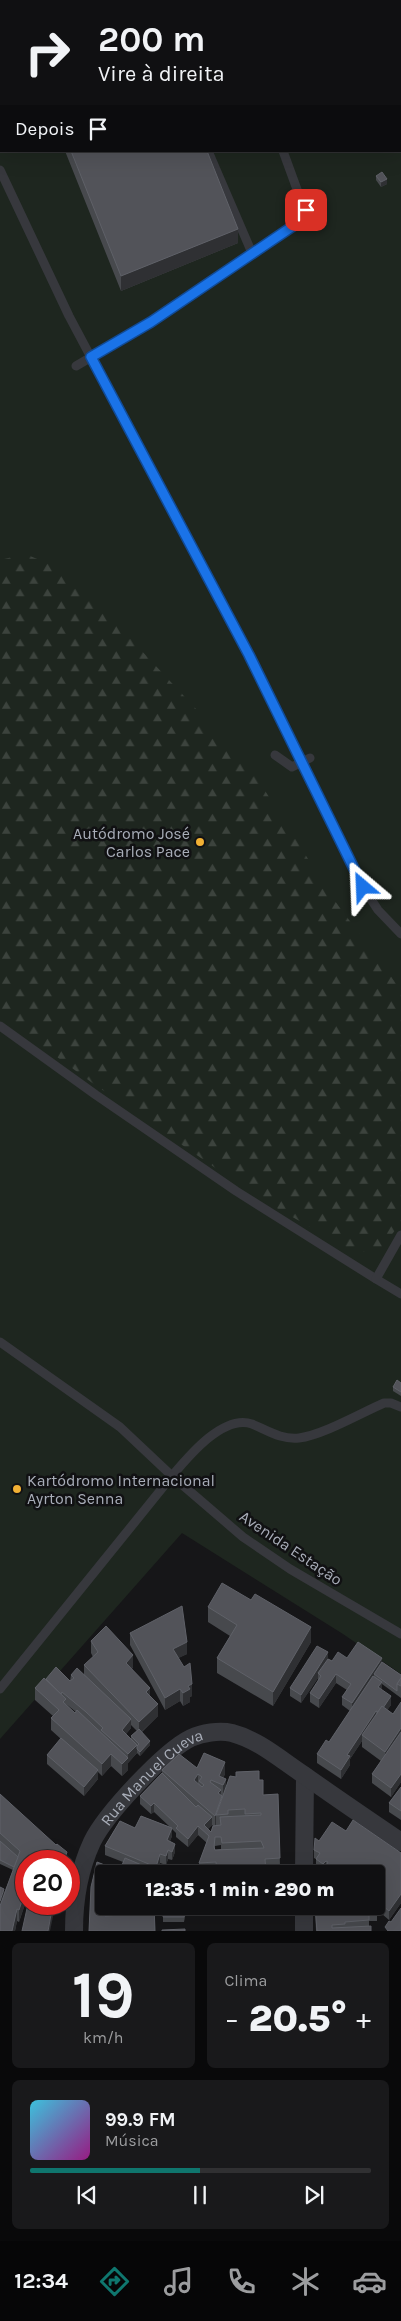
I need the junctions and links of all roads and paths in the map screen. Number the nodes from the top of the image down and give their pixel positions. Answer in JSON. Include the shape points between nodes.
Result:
{"nodes":[{"id":1,"x":208,"y":152,"type":"edge"},
{"id":2,"x":284,"y":152,"type":"edge"},
{"id":3,"x":0,"y":170,"type":"edge"},
{"id":4,"x":252,"y":253,"type":"junction"},
{"id":5,"x":91,"y":357,"type":"junction"},
{"id":6,"x":76,"y":366,"type":"dead end"},
{"id":7,"x":275,"y":756,"type":"dead end"},
{"id":8,"x":305,"y":760,"type":"junction"},
{"id":9,"x":401,"y":934,"type":"edge"},
{"id":10,"x":0,"y":1026,"type":"edge"},
{"id":11,"x":401,"y":1235,"type":"edge"},
{"id":12,"x":376,"y":1279,"type":"junction"},
{"id":13,"x":401,"y":1294,"type":"edge"},
{"id":14,"x":0,"y":1342,"type":"edge"},
{"id":15,"x":401,"y":1407,"type":"edge"},
{"id":16,"x":172,"y":1476,"type":"junction"},
{"id":17,"x":401,"y":1634,"type":"edge"},
{"id":18,"x":0,"y":1689,"type":"edge"},
{"id":19,"x":305,"y":1776,"type":"junction"},
{"id":20,"x":401,"y":1842,"type":"edge"},
{"id":21,"x":304,"y":1865,"type":"edge"},
{"id":22,"x":304,"y":1915,"type":"edge"},
{"id":23,"x":74,"y":1931,"type":"edge"},
{"id":24,"x":304,"y":1931,"type":"edge"}],
"edges":[{"from":1,"to":4,"type":"lane"},
{"from":2,"to":4,"type":"lane","via":[[306,214]]},
{"from":3,"to":5,"type":"lane"},
{"from":4,"to":5,"type":"lane","via":[[151,322]]},
{"from":5,"to":6,"type":"lane"},
{"from":5,"to":8,"type":"lane"},
{"from":7,"to":8,"type":"lane","via":[[289,766]]},
{"from":8,"to":9,"type":"lane","via":[[363,887],[378,910]]},
{"from":10,"to":12,"type":"lane","via":[[236,1191]]},
{"from":11,"to":12,"type":"lane"},
{"from":12,"to":13,"type":"lane"},
{"from":14,"to":16,"type":"lane","name":"Avenida Estação","via":[[120,1427]]},
{"from":15,"to":16,"type":"lane","via":[[391,1402],[384,1403],[300,1438],[284,1437],[249,1423],[230,1425],[194,1451]]},
{"from":16,"to":17,"type":"lane","name":"Avenida Estação","via":[[243,1537],[290,1569]]},
{"from":16,"to":18,"type":"lane"},
{"from":19,"to":20,"type":"street","name":"Rua Manuel Cueva"},
{"from":19,"to":21,"type":"street"},
{"from":19,"to":23,"type":"street","name":"Rua Manuel Cueva","via":[[258,1744],[230,1733],[208,1733],[190,1738],[169,1753],[107,1817],[92,1843],[82,1873],[74,1904]]},
{"from":22,"to":24,"type":"street"}]}
